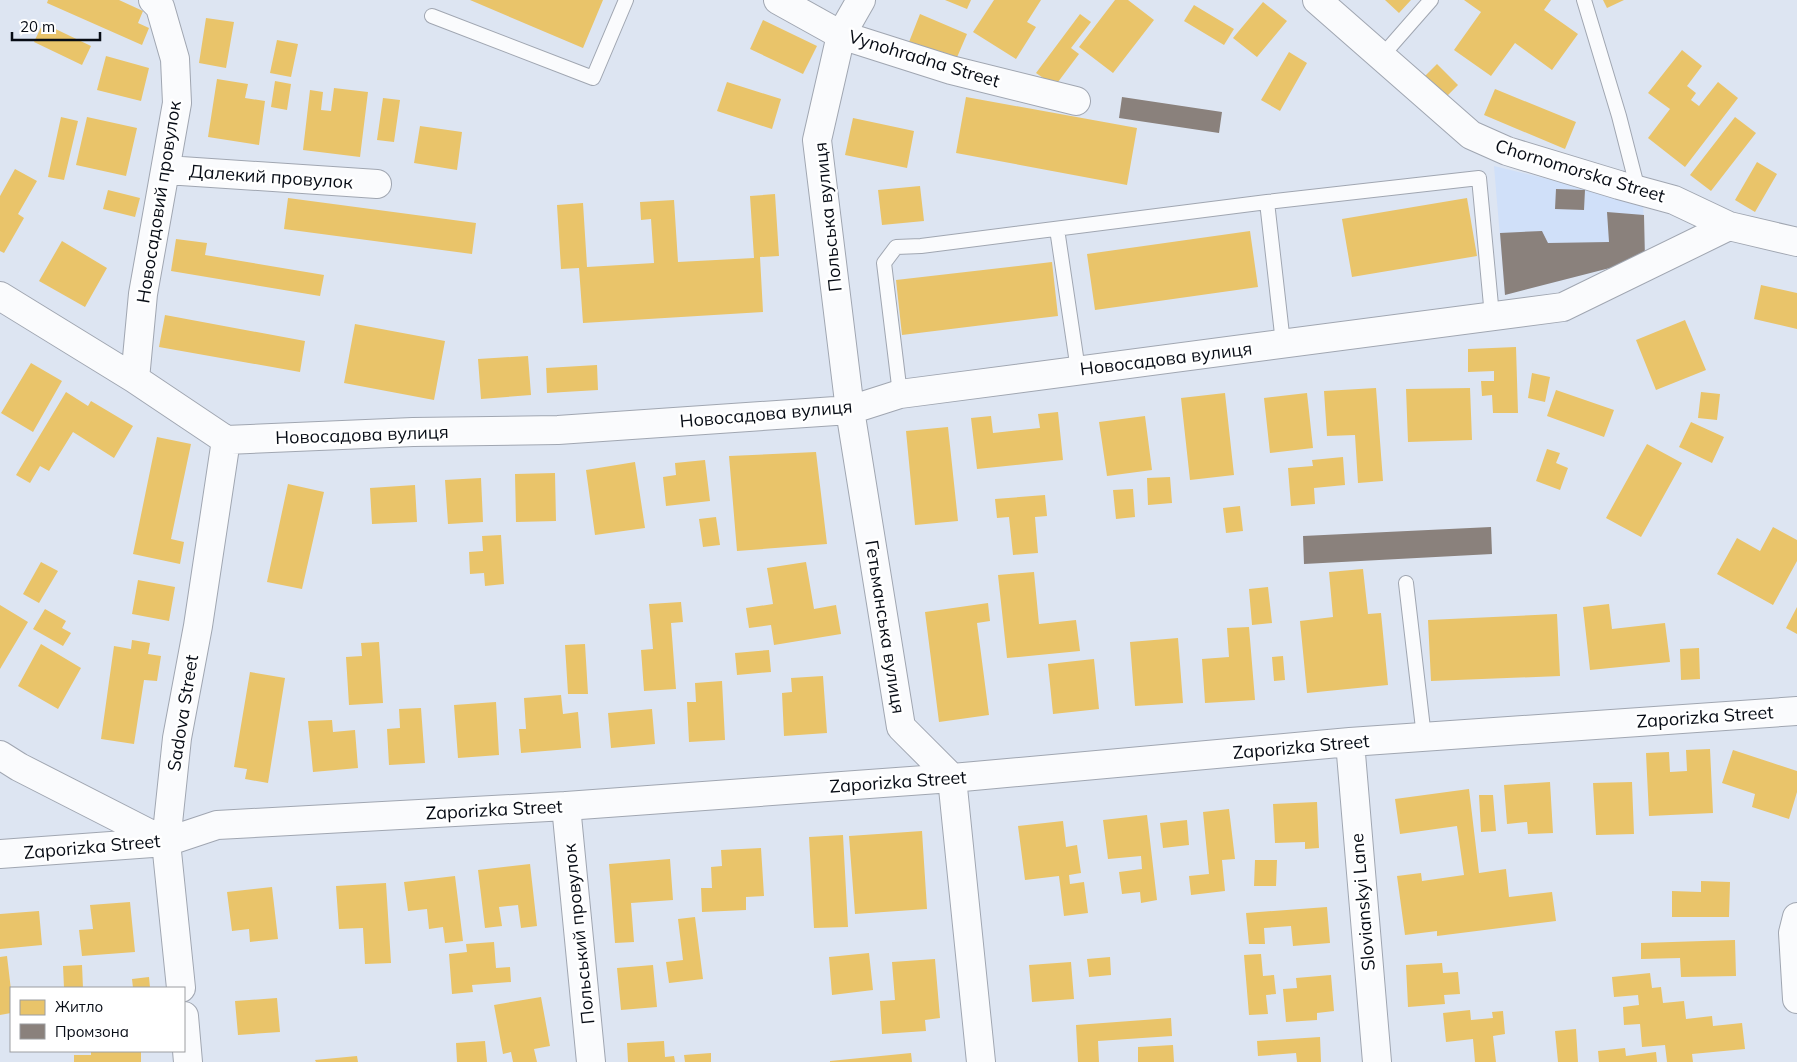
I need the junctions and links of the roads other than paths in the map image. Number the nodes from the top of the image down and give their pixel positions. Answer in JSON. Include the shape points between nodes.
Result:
{"nodes":[{"id":1,"x":153,"y":0,"type":"edge"},
{"id":2,"x":626,"y":0,"type":"edge"},
{"id":3,"x":778,"y":0,"type":"edge"},
{"id":4,"x":861,"y":0,"type":"edge"},
{"id":5,"x":1317,"y":0,"type":"edge"},
{"id":6,"x":1432,"y":0,"type":"edge"},
{"id":7,"x":1584,"y":0,"type":"edge"},
{"id":8,"x":432,"y":16,"type":"dead end"},
{"id":9,"x":841,"y":35,"type":"junction"},
{"id":10,"x":1381,"y":57,"type":"junction"},
{"id":11,"x":1076,"y":101,"type":"dead end"},
{"id":12,"x":166,"y":170,"type":"junction"},
{"id":13,"x":376,"y":184,"type":"dead end"},
{"id":14,"x":1638,"y":190,"type":"junction"},
{"id":15,"x":1267,"y":202,"type":"junction"},
{"id":16,"x":1729,"y":226,"type":"junction"},
{"id":17,"x":1057,"y":229,"type":"junction"},
{"id":18,"x":1797,"y":242,"type":"edge"},
{"id":19,"x":0,"y":296,"type":"edge"},
{"id":20,"x":1492,"y":316,"type":"junction"},
{"id":21,"x":1283,"y":344,"type":"junction"},
{"id":22,"x":1078,"y":370,"type":"junction"},
{"id":23,"x":135,"y":379,"type":"junction"},
{"id":24,"x":900,"y":394,"type":"junction"},
{"id":25,"x":850,"y":410,"type":"junction"},
{"id":26,"x":226,"y":440,"type":"junction"},
{"id":27,"x":1406,"y":583,"type":"dead end"},
{"id":28,"x":1797,"y":711,"type":"edge"},
{"id":29,"x":1424,"y":737,"type":"junction"},
{"id":30,"x":1350,"y":742,"type":"junction"},
{"id":31,"x":0,"y":755,"type":"edge"},
{"id":32,"x":952,"y":778,"type":"junction"},
{"id":33,"x":566,"y":806,"type":"junction"},
{"id":34,"x":166,"y":842,"type":"junction"},
{"id":35,"x":0,"y":854,"type":"edge"},
{"id":36,"x":1797,"y":918,"type":"edge"},
{"id":37,"x":181,"y":987,"type":"edge"},
{"id":38,"x":1797,"y":999,"type":"edge"},
{"id":39,"x":185,"y":1028,"type":"edge"},
{"id":40,"x":188,"y":1062,"type":"edge"},
{"id":41,"x":591,"y":1062,"type":"edge"},
{"id":42,"x":981,"y":1062,"type":"edge"},
{"id":43,"x":1377,"y":1062,"type":"edge"}],
"edges":[{"from":1,"to":12,"type":"street","name":"Новосадовий провулок","via":[[160,7],[176,59],[177,103]]},
{"from":2,"to":8,"type":"lane","via":[[593,78]]},
{"from":3,"to":9,"type":"street","name":"Vynohradna Street"},
{"from":4,"to":9,"type":"street","name":"Польська вулиця"},
{"from":5,"to":10,"type":"street","name":"Chornomorska Street"},
{"from":6,"to":10,"type":"lane"},
{"from":7,"to":14,"type":"lane"},
{"from":9,"to":11,"type":"street","name":"Vynohradna Street","via":[[951,70]]},
{"from":9,"to":25,"type":"street","name":"Польська вулиця","via":[[817,140]]},
{"from":10,"to":14,"type":"street","name":"Chornomorska Street","via":[[1470,134],[1507,151]]},
{"from":12,"to":13,"type":"street","name":"Далекий провулок"},
{"from":12,"to":23,"type":"street","name":"Новосадовий провулок","via":[[143,294]]},
{"from":14,"to":16,"type":"street","name":"Chornomorska Street","via":[[1674,200]]},
{"from":15,"to":17,"type":"lane"},
{"from":15,"to":20,"type":"lane","via":[[1479,178]]},
{"from":15,"to":21,"type":"lane"},
{"from":16,"to":18,"type":"street","name":"Chornomorska Street"},
{"from":16,"to":20,"type":"street","name":"Новосадова вулиця","via":[[1563,307]]},
{"from":17,"to":22,"type":"lane"},
{"from":17,"to":24,"type":"lane","via":[[896,247],[884,263]]},
{"from":19,"to":23,"type":"street"},
{"from":20,"to":21,"type":"street","name":"Новосадова вулиця"},
{"from":21,"to":22,"type":"street","name":"Новосадова вулиця"},
{"from":22,"to":24,"type":"street","name":"Новосадова вулиця"},
{"from":23,"to":26,"type":"street"},
{"from":24,"to":25,"type":"street","name":"Новосадова вулиця"},
{"from":25,"to":26,"type":"street","name":"Новосадова вулиця","via":[[558,430]]},
{"from":25,"to":32,"type":"street","name":"Гетьманська вулиця","via":[[901,727]]},
{"from":26,"to":34,"type":"street","name":"Sadova Street","via":[[198,626],[177,738]]},
{"from":27,"to":29,"type":"lane"},
{"from":28,"to":29,"type":"street","name":"Zaporizka Street"},
{"from":29,"to":30,"type":"street","name":"Zaporizka Street"},
{"from":30,"to":32,"type":"street","name":"Zaporizka Street"},
{"from":30,"to":43,"type":"street","name":"Slovianskyi Lane"},
{"from":31,"to":34,"type":"street"},
{"from":32,"to":33,"type":"street","name":"Zaporizka Street"},
{"from":32,"to":42,"type":"street"},
{"from":33,"to":34,"type":"street","name":"Zaporizka Street","via":[[218,825]]},
{"from":33,"to":41,"type":"street","name":"Польський провулок"},
{"from":34,"to":35,"type":"street","name":"Zaporizka Street"},
{"from":34,"to":37,"type":"street","name":"Sadova Street"},
{"from":36,"to":38,"type":"street","via":[[1793,934]]},
{"from":39,"to":40,"type":"street"}]}
